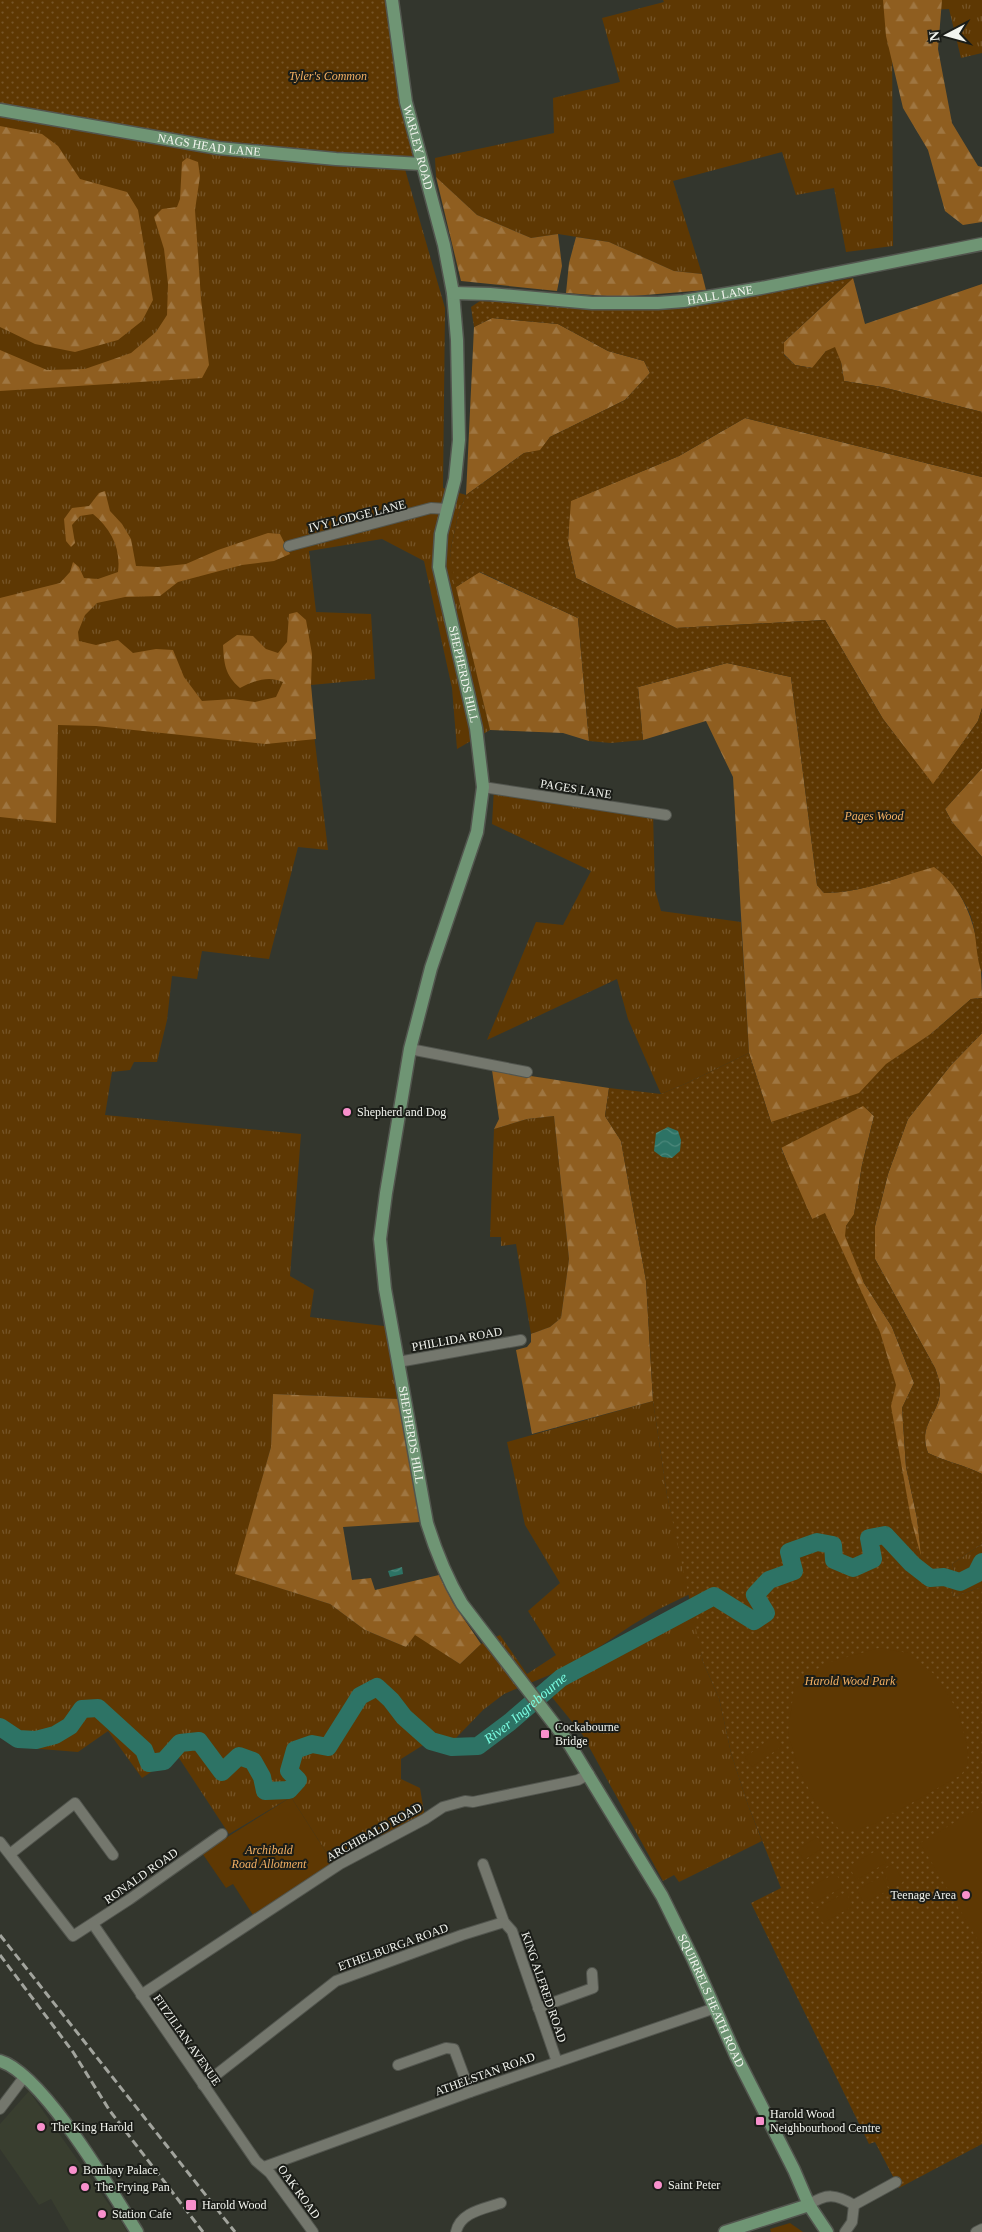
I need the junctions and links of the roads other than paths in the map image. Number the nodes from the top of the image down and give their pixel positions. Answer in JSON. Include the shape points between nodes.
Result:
{"nodes":[{"id":1,"x":392,"y":0,"type":"edge"},
{"id":2,"x":0,"y":110,"type":"edge"},
{"id":3,"x":421,"y":164,"type":"junction"},
{"id":4,"x":982,"y":244,"type":"edge"},
{"id":5,"x":453,"y":293,"type":"junction"},
{"id":6,"x":447,"y":510,"type":"junction"},
{"id":7,"x":289,"y":546,"type":"dead end"},
{"id":8,"x":483,"y":787,"type":"junction"},
{"id":9,"x":666,"y":815,"type":"dead end"},
{"id":10,"x":410,"y":1049,"type":"junction"},
{"id":11,"x":527,"y":1072,"type":"dead end"},
{"id":12,"x":521,"y":1340,"type":"dead end"},
{"id":13,"x":398,"y":1362,"type":"junction"},
{"id":14,"x":589,"y":1774,"type":"junction"},
{"id":15,"x":222,"y":1834,"type":"dead end"},
{"id":16,"x":0,"y":1842,"type":"edge"},
{"id":17,"x":10,"y":1854,"type":"junction"},
{"id":18,"x":112,"y":1855,"type":"dead end"},
{"id":19,"x":483,"y":1864,"type":"dead end"},
{"id":20,"x":504,"y":1922,"type":"junction"},
{"id":21,"x":93,"y":1924,"type":"junction"},
{"id":22,"x":592,"y":1973,"type":"dead end"},
{"id":23,"x":141,"y":1995,"type":"junction"},
{"id":24,"x":538,"y":2008,"type":"junction"},
{"id":25,"x":715,"y":2008,"type":"junction"},
{"id":26,"x":2,"y":2061,"type":"edge"},
{"id":27,"x":557,"y":2062,"type":"junction"},
{"id":28,"x":398,"y":2065,"type":"dead end"},
{"id":29,"x":26,"y":2076,"type":"junction"},
{"id":30,"x":203,"y":2085,"type":"junction"},
{"id":31,"x":470,"y":2092,"type":"junction"},
{"id":32,"x":0,"y":2109,"type":"edge"},
{"id":33,"x":264,"y":2167,"type":"junction"},
{"id":34,"x":896,"y":2182,"type":"dead end"},
{"id":35,"x":500,"y":2203,"type":"dead end"},
{"id":36,"x":809,"y":2205,"type":"junction"},
{"id":37,"x":854,"y":2205,"type":"junction"},
{"id":38,"x":982,"y":2229,"type":"edge"},
{"id":39,"x":137,"y":2232,"type":"edge"},
{"id":40,"x":313,"y":2232,"type":"edge"},
{"id":41,"x":456,"y":2232,"type":"edge"},
{"id":42,"x":725,"y":2232,"type":"edge"},
{"id":43,"x":827,"y":2232,"type":"edge"},
{"id":44,"x":845,"y":2232,"type":"edge"},
{"id":45,"x":976,"y":2232,"type":"edge"}],
"edges":[{"from":1,"to":3,"type":"street","name":"WARLEY ROAD","via":[[406,102]]},
{"from":2,"to":3,"type":"street","name":"NAGS HEAD LANE","via":[[218,148]]},
{"from":3,"to":5,"type":"street","name":"WARLEY ROAD","via":[[444,244]]},
{"from":4,"to":5,"type":"street","name":"HALL LANE","via":[[761,288],[658,304],[592,303]]},
{"from":5,"to":6,"type":"street","name":"SHEPHERDS HILL","via":[[459,440],[455,479]]},
{"from":6,"to":7,"type":"street","name":"IVY LODGE LANE","via":[[431,508]]},
{"from":6,"to":8,"type":"street","name":"SHEPHERDS HILL","via":[[440,534],[439,567],[476,728]]},
{"from":8,"to":9,"type":"street","name":"PAGES LANE"},
{"from":8,"to":10,"type":"street","name":"SHEPHERDS HILL","via":[[477,832],[431,968]]},
{"from":10,"to":11,"type":"street"},
{"from":10,"to":13,"type":"street","name":"SHEPHERDS HILL","via":[[380,1239]]},
{"from":12,"to":13,"type":"street","name":"PHILLIDA ROAD"},
{"from":13,"to":14,"type":"street","name":"SHEPHERDS HILL","via":[[427,1523],[436,1555],[462,1604],[550,1717]]},
{"from":14,"to":23,"type":"street","name":"ARCHIBALD ROAD","via":[[578,1780],[443,1807],[340,1864]]},
{"from":14,"to":25,"type":"street","name":"SQUIRRELS HEATH ROAD","via":[[662,1896]]},
{"from":15,"to":21,"type":"street","name":"RONALD ROAD"},
{"from":16,"to":17,"type":"street"},
{"from":17,"to":18,"type":"street","via":[[75,1803]]},
{"from":17,"to":21,"type":"street","name":"RONALD ROAD","via":[[73,1936]]},
{"from":19,"to":20,"type":"street","name":"KING ALFRED ROAD"},
{"from":20,"to":24,"type":"street","name":"KING ALFRED ROAD","via":[[512,1932]]},
{"from":20,"to":30,"type":"street","name":"ETHELBURGA ROAD","via":[[336,1981]]},
{"from":21,"to":23,"type":"street","name":"FITZILIAN AVENUE"},
{"from":22,"to":24,"type":"street","via":[[593,1988]]},
{"from":23,"to":30,"type":"street","name":"FITZILIAN AVENUE"},
{"from":24,"to":27,"type":"street","name":"KING ALFRED ROAD"},
{"from":25,"to":27,"type":"street","name":"ATHELSTAN ROAD"},
{"from":25,"to":36,"type":"street","name":"SQUIRRELS HEATH ROAD"},
{"from":26,"to":29,"type":"street"},
{"from":27,"to":31,"type":"street","name":"ATHELSTAN ROAD"},
{"from":28,"to":31,"type":"street","via":[[446,2048],[454,2049]]},
{"from":29,"to":32,"type":"street"},
{"from":29,"to":39,"type":"street","via":[[65,2124]]},
{"from":30,"to":33,"type":"street","name":"FITZILIAN AVENUE","via":[[256,2161]]},
{"from":31,"to":33,"type":"street","name":"ATHELSTAN ROAD"},
{"from":33,"to":40,"type":"street","name":"OAK ROAD"},
{"from":34,"to":37,"type":"street"},
{"from":35,"to":41,"type":"street","via":[[467,2215],[460,2221]]},
{"from":36,"to":37,"type":"street","via":[[818,2199],[836,2196]]},
{"from":36,"to":42,"type":"street"},
{"from":36,"to":43,"type":"street","name":"SQUIRRELS HEATH ROAD"},
{"from":37,"to":44,"type":"street","via":[[852,2222]]},
{"from":38,"to":45,"type":"street"}]}
